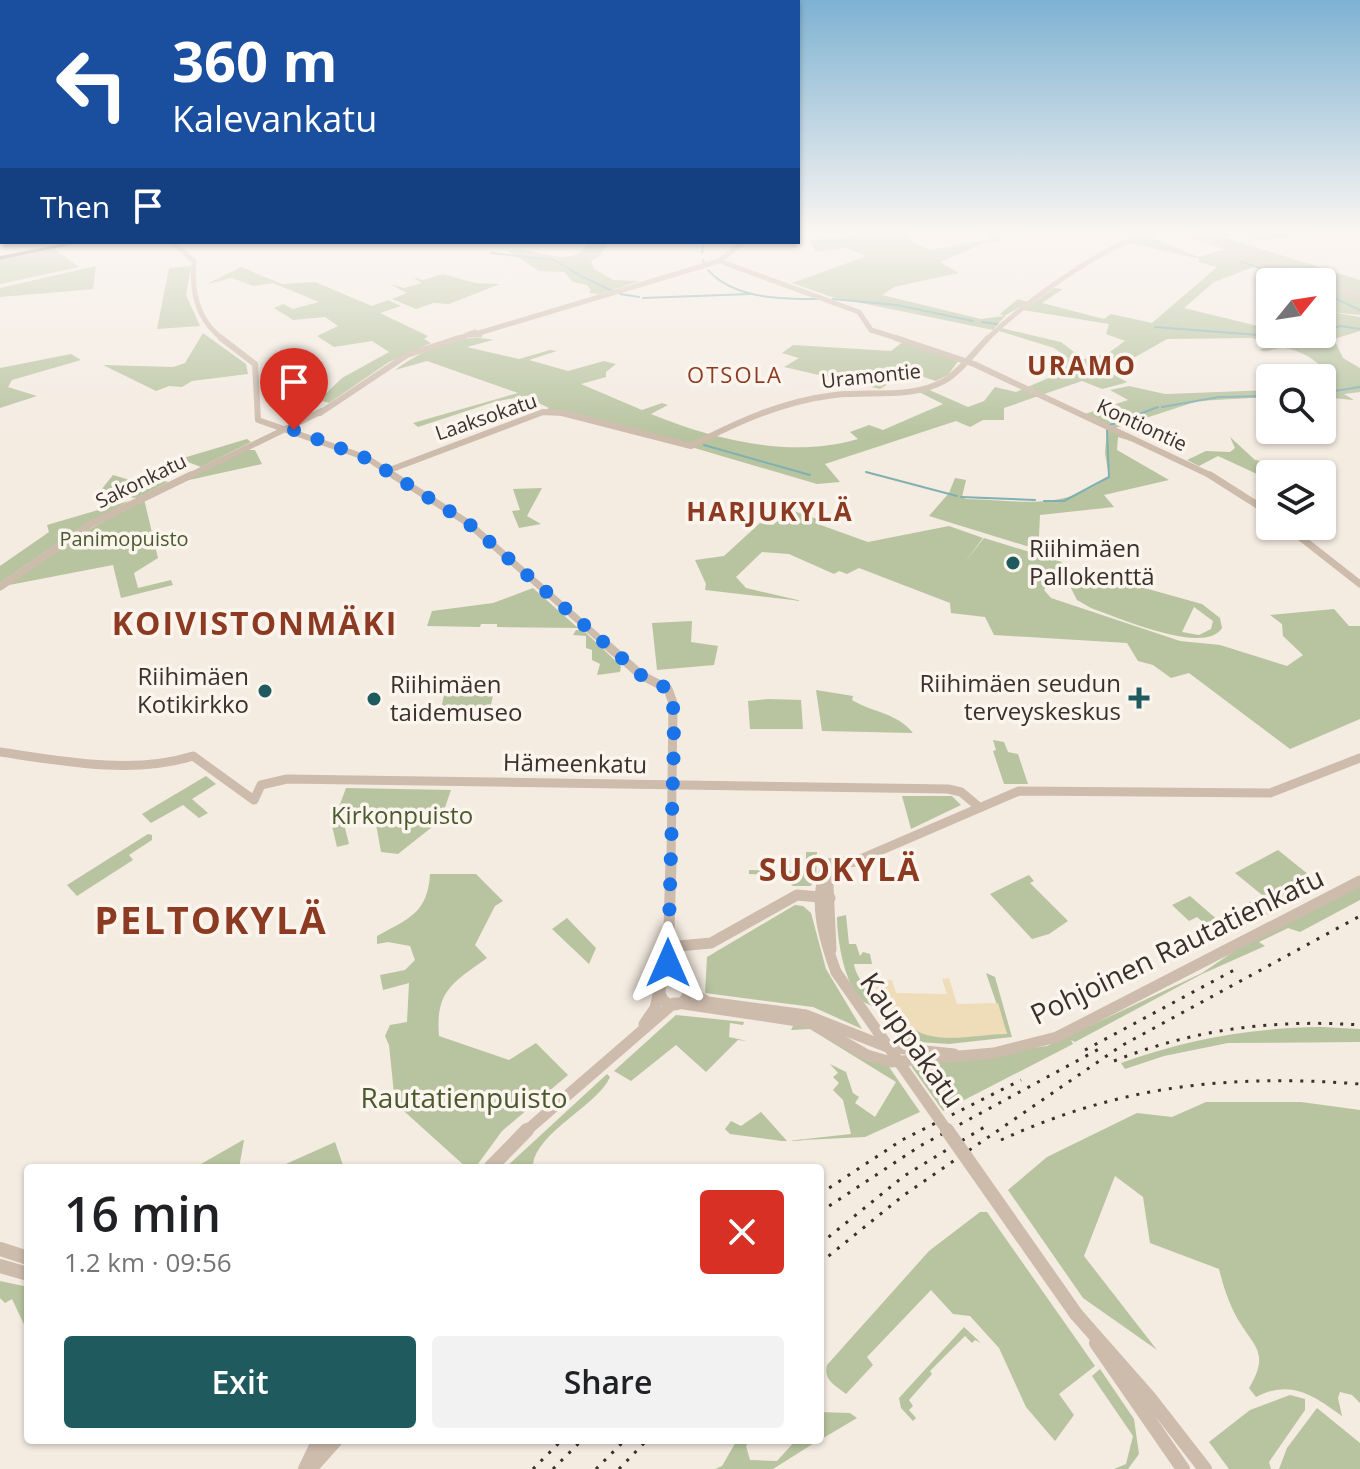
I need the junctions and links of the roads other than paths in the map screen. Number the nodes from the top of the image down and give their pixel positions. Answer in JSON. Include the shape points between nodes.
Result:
{"nodes":[{"id":1,"x":196,"y":300,"type":"edge"},
{"id":2,"x":590,"y":300,"type":"edge"},
{"id":3,"x":825,"y":300,"type":"edge"},
{"id":4,"x":1033,"y":300,"type":"edge"},
{"id":5,"x":967,"y":361,"type":"junction"},
{"id":6,"x":286,"y":429,"type":"junction"},
{"id":7,"x":691,"y":446,"type":"joint"},
{"id":8,"x":387,"y":471,"type":"junction"},
{"id":9,"x":1256,"y":503,"type":"edge"},
{"id":10,"x":1304,"y":540,"type":"edge"},
{"id":11,"x":1360,"y":584,"type":"edge"},
{"id":12,"x":0,"y":587,"type":"edge"},
{"id":13,"x":0,"y":752,"type":"edge"},
{"id":14,"x":1360,"y":758,"type":"edge"},
{"id":15,"x":672,"y":786,"type":"junction"},
{"id":16,"x":976,"y":808,"type":"junction"},
{"id":17,"x":1360,"y":881,"type":"edge"},
{"id":18,"x":823,"y":898,"type":"junction"},
{"id":19,"x":668,"y":947,"type":"junction"},
{"id":20,"x":668,"y":963,"type":"junction"},
{"id":21,"x":680,"y":979,"type":"junction"},
{"id":22,"x":661,"y":986,"type":"junction"},
{"id":23,"x":689,"y":991,"type":"junction"},
{"id":24,"x":676,"y":1003,"type":"junction"},
{"id":25,"x":643,"y":1027,"type":"junction"},
{"id":26,"x":965,"y":1055,"type":"junction"},
{"id":27,"x":493,"y":1164,"type":"edge"},
{"id":28,"x":0,"y":1249,"type":"edge"},
{"id":29,"x":24,"y":1257,"type":"edge"},
{"id":30,"x":0,"y":1266,"type":"edge"},
{"id":31,"x":24,"y":1273,"type":"edge"},
{"id":32,"x":1076,"y":1314,"type":"junction"},
{"id":33,"x":317,"y":1444,"type":"edge"},
{"id":34,"x":332,"y":1444,"type":"edge"},
{"id":35,"x":308,"y":1469,"type":"edge"},
{"id":36,"x":1183,"y":1469,"type":"edge"},
{"id":37,"x":1205,"y":1469,"type":"edge"}],
"edges":[{"from":1,"to":6,"type":"street","via":[[212,330],[255,364],[260,421]]},
{"from":2,"to":6,"type":"street","name":"Sakonkatu","via":[[412,352]]},
{"from":3,"to":5,"type":"street","name":"Kontiontie","via":[[859,312],[871,330]]},
{"from":4,"to":5,"type":"street","name":"Uramontie"},
{"from":5,"to":7,"type":"street","name":"Uramontie","via":[[949,379],[925,388],[806,400],[745,418]]},
{"from":5,"to":9,"type":"street","name":"Kontiontie","via":[[1225,482]]},
{"from":6,"to":8,"type":"street","via":[[362,456]]},
{"from":6,"to":12,"type":"street","name":"Sakonkatu","via":[[91,524]]},
{"from":7,"to":8,"type":"street","name":"Laaksokatu","via":[[547,412]]},
{"from":8,"to":15,"type":"street","via":[[475,528],[635,670],[668,685],[678,698]]},
{"from":10,"to":11,"type":"street"},
{"from":13,"to":15,"type":"street","name":"Hämeenkatu","via":[[67,762],[173,761],[193,756],[254,800],[261,785],[287,779]]},
{"from":14,"to":16,"type":"street","via":[[1279,791],[1025,790]]},
{"from":15,"to":16,"type":"street","name":"Hämeenkatu","via":[[955,790]]},
{"from":15,"to":19,"type":"street"},
{"from":16,"to":18,"type":"street","name":"Kauppakatu","via":[[856,861],[827,864]]},
{"from":17,"to":26,"type":"street","name":"Pohjoinen Rautatienkatu","via":[[1057,1037]]},
{"from":18,"to":19,"type":"street","via":[[790,898],[711,943]]},
{"from":18,"to":32,"type":"street","name":"Kauppakatu","bridge":true,"via":[[822,933],[834,966]]},
{"from":19,"to":20,"type":"street"},
{"from":20,"to":21,"type":"street"},
{"from":20,"to":22,"type":"street"},
{"from":21,"to":22,"type":"street"},
{"from":21,"to":23,"type":"street"},
{"from":22,"to":24,"type":"street","via":[[665,1001]]},
{"from":22,"to":25,"type":"street"},
{"from":23,"to":24,"type":"street"},
{"from":23,"to":26,"type":"street","name":"Pohjoinen Rautatienkatu","via":[[708,1002],[806,1015],[887,1047]]},
{"from":24,"to":25,"type":"street"},
{"from":24,"to":26,"type":"street","name":"Pohjoinen Rautatienkatu","via":[[809,1023],[874,1058],[895,1063]]},
{"from":25,"to":27,"type":"street"},
{"from":28,"to":29,"type":"street"},
{"from":30,"to":31,"type":"street"},
{"from":32,"to":36,"type":"street"},
{"from":32,"to":37,"type":"street"},
{"from":33,"to":35,"type":"street"},
{"from":34,"to":35,"type":"street"}]}
